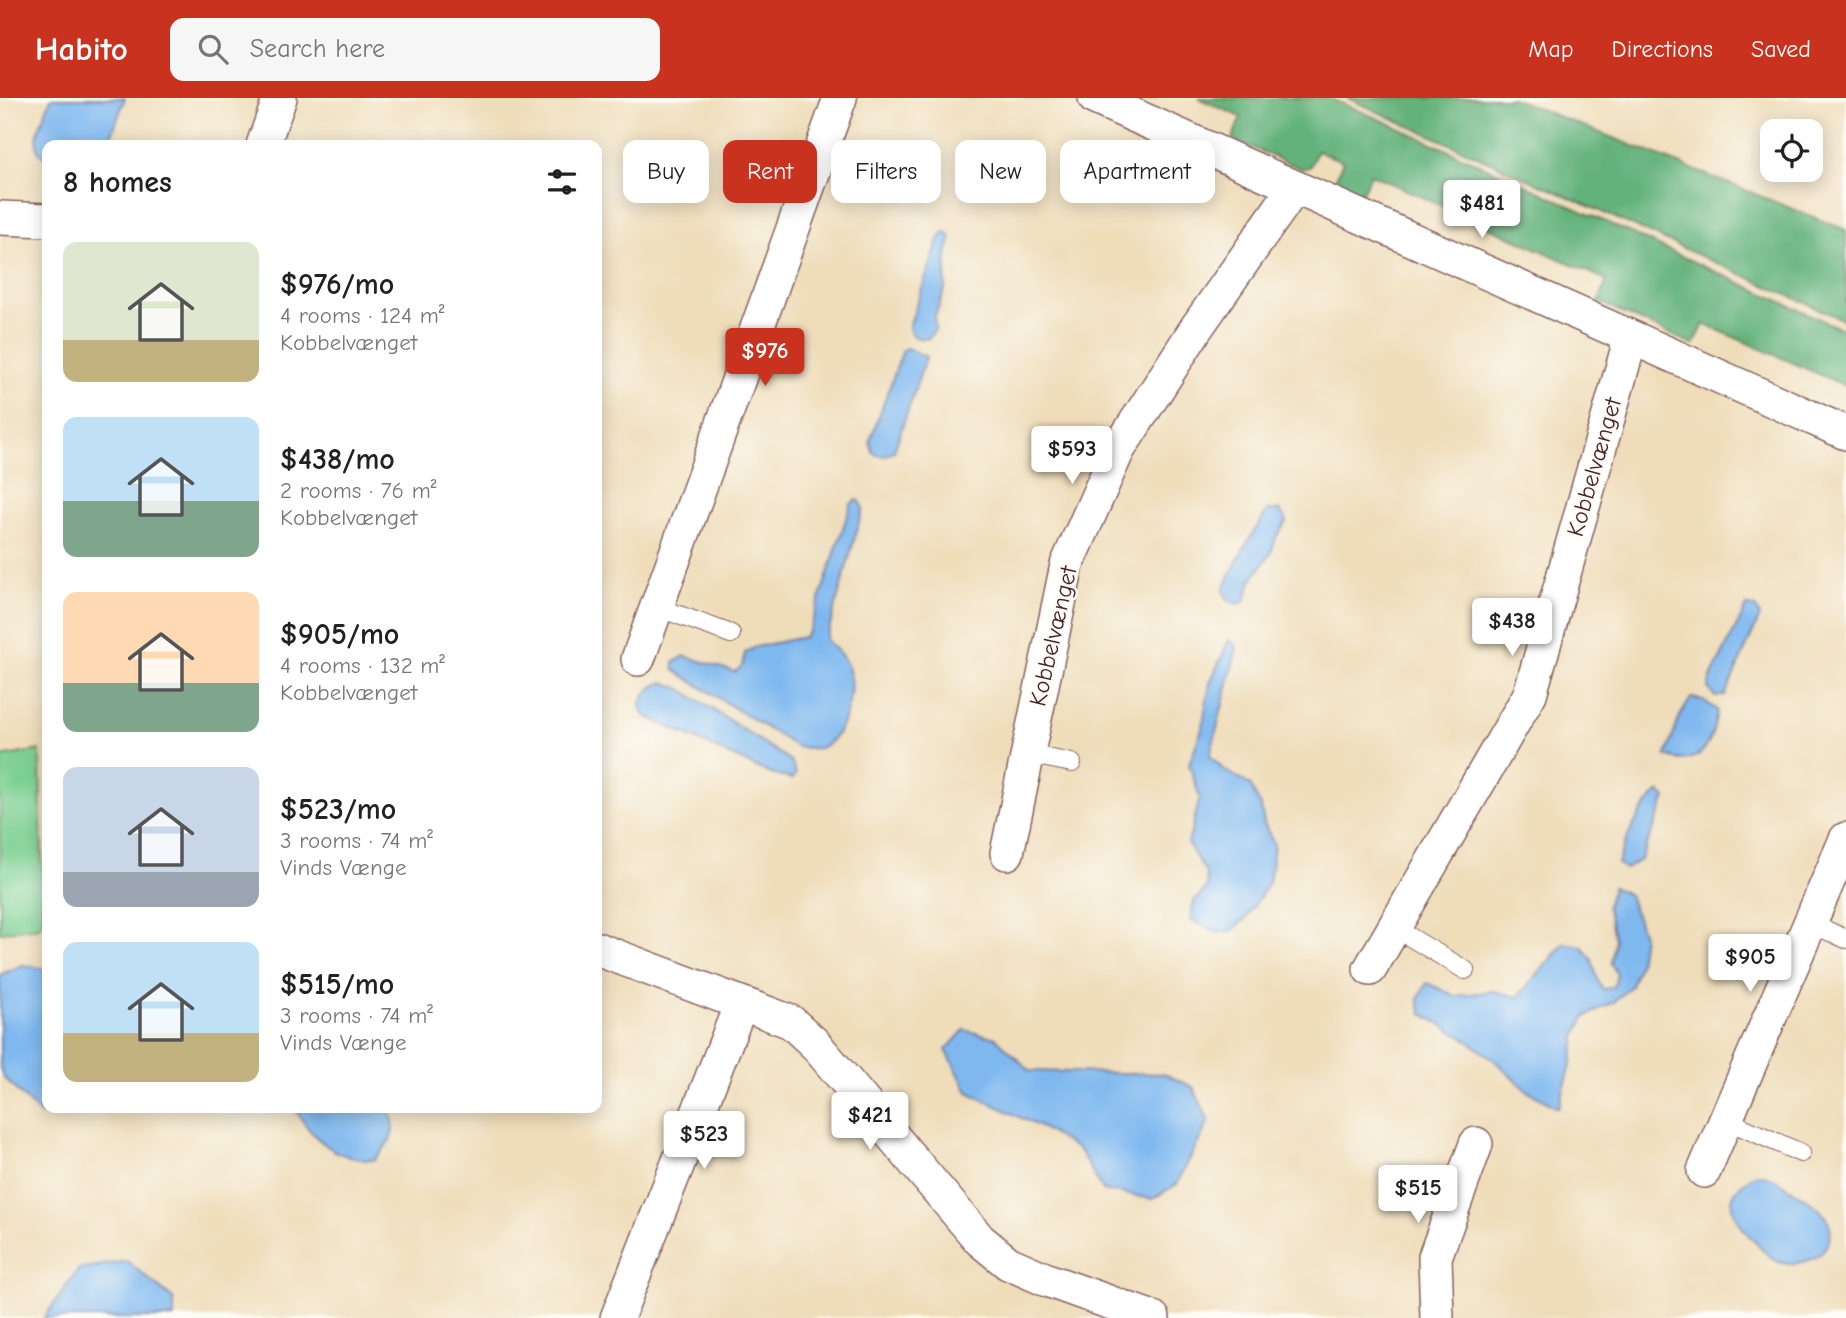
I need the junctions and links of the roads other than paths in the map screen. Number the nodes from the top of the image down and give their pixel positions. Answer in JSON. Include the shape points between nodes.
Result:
{"nodes":[{"id":1,"x":280,"y":98,"type":"edge"},
{"id":2,"x":840,"y":98,"type":"edge"},
{"id":3,"x":1095,"y":98,"type":"edge"},
{"id":4,"x":265,"y":140,"type":"edge"},
{"id":5,"x":1295,"y":187,"type":"junction"},
{"id":6,"x":0,"y":218,"type":"edge"},
{"id":7,"x":42,"y":220,"type":"edge"},
{"id":8,"x":1631,"y":337,"type":"junction"},
{"id":9,"x":1846,"y":433,"type":"edge"},
{"id":10,"x":657,"y":607,"type":"junction"},
{"id":11,"x":731,"y":634,"type":"dead end"},
{"id":12,"x":638,"y":659,"type":"dead end"},
{"id":13,"x":1026,"y":754,"type":"junction"},
{"id":14,"x":1072,"y":763,"type":"dead end"},
{"id":15,"x":1846,"y":839,"type":"edge"},
{"id":16,"x":1007,"y":853,"type":"dead end"},
{"id":17,"x":1810,"y":923,"type":"junction"},
{"id":18,"x":1395,"y":928,"type":"junction"},
{"id":19,"x":1846,"y":939,"type":"edge"},
{"id":20,"x":602,"y":951,"type":"edge"},
{"id":21,"x":1370,"y":969,"type":"dead end"},
{"id":22,"x":1465,"y":970,"type":"dead end"},
{"id":23,"x":741,"y":1004,"type":"junction"},
{"id":24,"x":1726,"y":1120,"type":"junction"},
{"id":25,"x":1476,"y":1144,"type":"dead end"},
{"id":26,"x":1801,"y":1153,"type":"dead end"},
{"id":27,"x":1704,"y":1171,"type":"dead end"},
{"id":28,"x":617,"y":1318,"type":"edge"},
{"id":29,"x":1153,"y":1318,"type":"edge"},
{"id":30,"x":1437,"y":1318,"type":"edge"}],
"edges":[{"from":1,"to":4,"type":"street"},
{"from":2,"to":10,"type":"street"},
{"from":3,"to":5,"type":"street"},
{"from":5,"to":8,"type":"street"},
{"from":5,"to":13,"type":"street","name":"Kobbelvænget","via":[[1196,327],[1118,450],[1067,565]]},
{"from":6,"to":7,"type":"street"},
{"from":8,"to":9,"type":"street"},
{"from":8,"to":18,"type":"street","name":"Kobbelvænget","via":[[1530,694]]},
{"from":10,"to":11,"type":"lane"},
{"from":10,"to":12,"type":"street"},
{"from":13,"to":14,"type":"lane"},
{"from":13,"to":16,"type":"street","name":"Kobbelvænget"},
{"from":15,"to":17,"type":"street"},
{"from":17,"to":19,"type":"lane"},
{"from":17,"to":24,"type":"street"},
{"from":18,"to":21,"type":"street","name":"Kobbelvænget"},
{"from":18,"to":22,"type":"lane"},
{"from":20,"to":23,"type":"street"},
{"from":23,"to":28,"type":"street"},
{"from":23,"to":29,"type":"street","via":[[791,1022],[814,1043],[980,1240],[1008,1263]]},
{"from":24,"to":26,"type":"lane"},
{"from":24,"to":27,"type":"street"},
{"from":25,"to":30,"type":"street","via":[[1435,1257]]}]}
